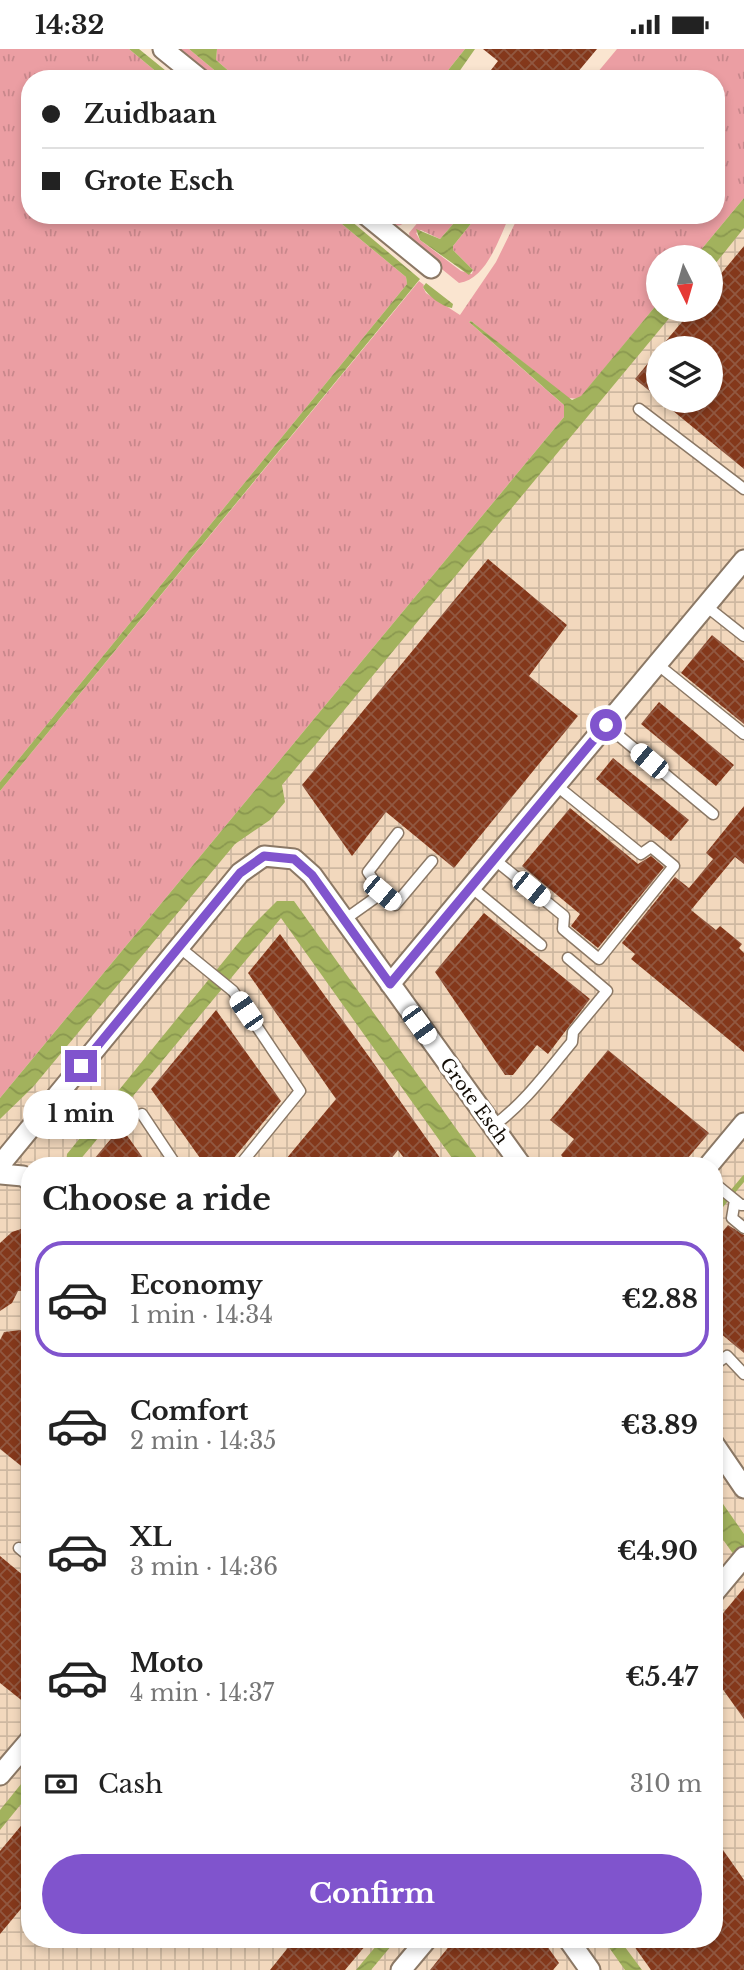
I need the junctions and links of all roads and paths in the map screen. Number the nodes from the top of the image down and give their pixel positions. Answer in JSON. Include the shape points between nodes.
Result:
{"nodes":[{"id":1,"x":163,"y":49,"type":"edge"},
{"id":2,"x":189,"y":70,"type":"edge"},
{"id":3,"x":377,"y":224,"type":"edge"},
{"id":4,"x":431,"y":268,"type":"dead end"},
{"id":5,"x":639,"y":409,"type":"dead end"},
{"id":6,"x":744,"y":489,"type":"edge"},
{"id":7,"x":744,"y":560,"type":"edge"},
{"id":8,"x":706,"y":605,"type":"junction"},
{"id":9,"x":744,"y":636,"type":"edge"},
{"id":10,"x":657,"y":664,"type":"junction"},
{"id":11,"x":606,"y":725,"type":"junction"},
{"id":12,"x":744,"y":734,"type":"edge"},
{"id":13,"x":557,"y":786,"type":"junction"},
{"id":14,"x":713,"y":814,"type":"dead end"},
{"id":15,"x":398,"y":833,"type":"dead end"},
{"id":16,"x":495,"y":860,"type":"junction"},
{"id":17,"x":432,"y":861,"type":"dead end"},
{"id":18,"x":471,"y":887,"type":"junction"},
{"id":19,"x":382,"y":893,"type":"junction"},
{"id":20,"x":344,"y":920,"type":"junction"},
{"id":21,"x":541,"y":945,"type":"dead end"},
{"id":22,"x":179,"y":947,"type":"junction"},
{"id":23,"x":568,"y":958,"type":"dead end"},
{"id":24,"x":390,"y":984,"type":"junction"},
{"id":25,"x":142,"y":1114,"type":"dead end"},
{"id":26,"x":744,"y":1123,"type":"edge"},
{"id":27,"x":492,"y":1126,"type":"junction"},
{"id":28,"x":171,"y":1157,"type":"edge"},
{"id":29,"x":246,"y":1157,"type":"edge"},
{"id":30,"x":510,"y":1157,"type":"edge"},
{"id":31,"x":716,"y":1157,"type":"edge"},
{"id":32,"x":0,"y":1165,"type":"edge"},
{"id":33,"x":0,"y":1174,"type":"edge"},
{"id":34,"x":21,"y":1176,"type":"edge"},
{"id":35,"x":723,"y":1190,"type":"edge"},
{"id":36,"x":739,"y":1203,"type":"edge"},
{"id":37,"x":744,"y":1229,"type":"edge"},
{"id":38,"x":723,"y":1359,"type":"edge"},
{"id":39,"x":744,"y":1374,"type":"edge"},
{"id":40,"x":723,"y":1455,"type":"edge"},
{"id":41,"x":740,"y":1475,"type":"edge"},
{"id":42,"x":739,"y":1563,"type":"edge"},
{"id":43,"x":723,"y":1582,"type":"edge"},
{"id":44,"x":21,"y":1751,"type":"edge"},
{"id":45,"x":0,"y":1776,"type":"edge"},
{"id":46,"x":419,"y":1948,"type":"edge"},
{"id":47,"x":574,"y":1948,"type":"edge"},
{"id":48,"x":401,"y":1970,"type":"edge"},
{"id":49,"x":590,"y":1970,"type":"edge"}],
"edges":[{"from":1,"to":2,"type":"street"},
{"from":3,"to":4,"type":"street"},
{"from":5,"to":6,"type":"lane"},
{"from":7,"to":8,"type":"street"},
{"from":8,"to":9,"type":"lane"},
{"from":8,"to":10,"type":"street"},
{"from":10,"to":11,"type":"street"},
{"from":10,"to":12,"type":"lane"},
{"from":11,"to":13,"type":"street"},
{"from":11,"to":14,"type":"lane"},
{"from":13,"to":16,"type":"street"},
{"from":13,"to":16,"type":"lane","via":[[641,854],[651,847],[674,866],[600,959],[563,929],[564,916]]},
{"from":15,"to":19,"type":"lane","via":[[368,872]]},
{"from":16,"to":18,"type":"street"},
{"from":17,"to":19,"type":"lane","via":[[396,905]]},
{"from":18,"to":21,"type":"lane"},
{"from":18,"to":24,"type":"street"},
{"from":19,"to":20,"type":"lane"},
{"from":20,"to":22,"type":"street","name":"Grote Esch","via":[[312,875],[294,859],[264,856],[240,873]]},
{"from":20,"to":24,"type":"street","name":"Grote Esch"},
{"from":22,"to":29,"type":"lane","via":[[233,991],[300,1091]]},
{"from":22,"to":32,"type":"street","name":"Grote Esch"},
{"from":23,"to":27,"type":"lane","via":[[607,991],[573,1032],[572,1042],[514,1111]]},
{"from":24,"to":27,"type":"street","name":"Grote Esch"},
{"from":25,"to":28,"type":"lane"},
{"from":26,"to":31,"type":"street"},
{"from":27,"to":30,"type":"street","name":"Grote Esch"},
{"from":33,"to":34,"type":"street"},
{"from":35,"to":36,"type":"lane"},
{"from":36,"to":37,"type":"lane","via":[[732,1218]]},
{"from":38,"to":39,"type":"lane","via":[[727,1356]]},
{"from":40,"to":41,"type":"street"},
{"from":42,"to":43,"type":"street"},
{"from":44,"to":45,"type":"street"},
{"from":46,"to":48,"type":"street"},
{"from":47,"to":49,"type":"street"}]}
